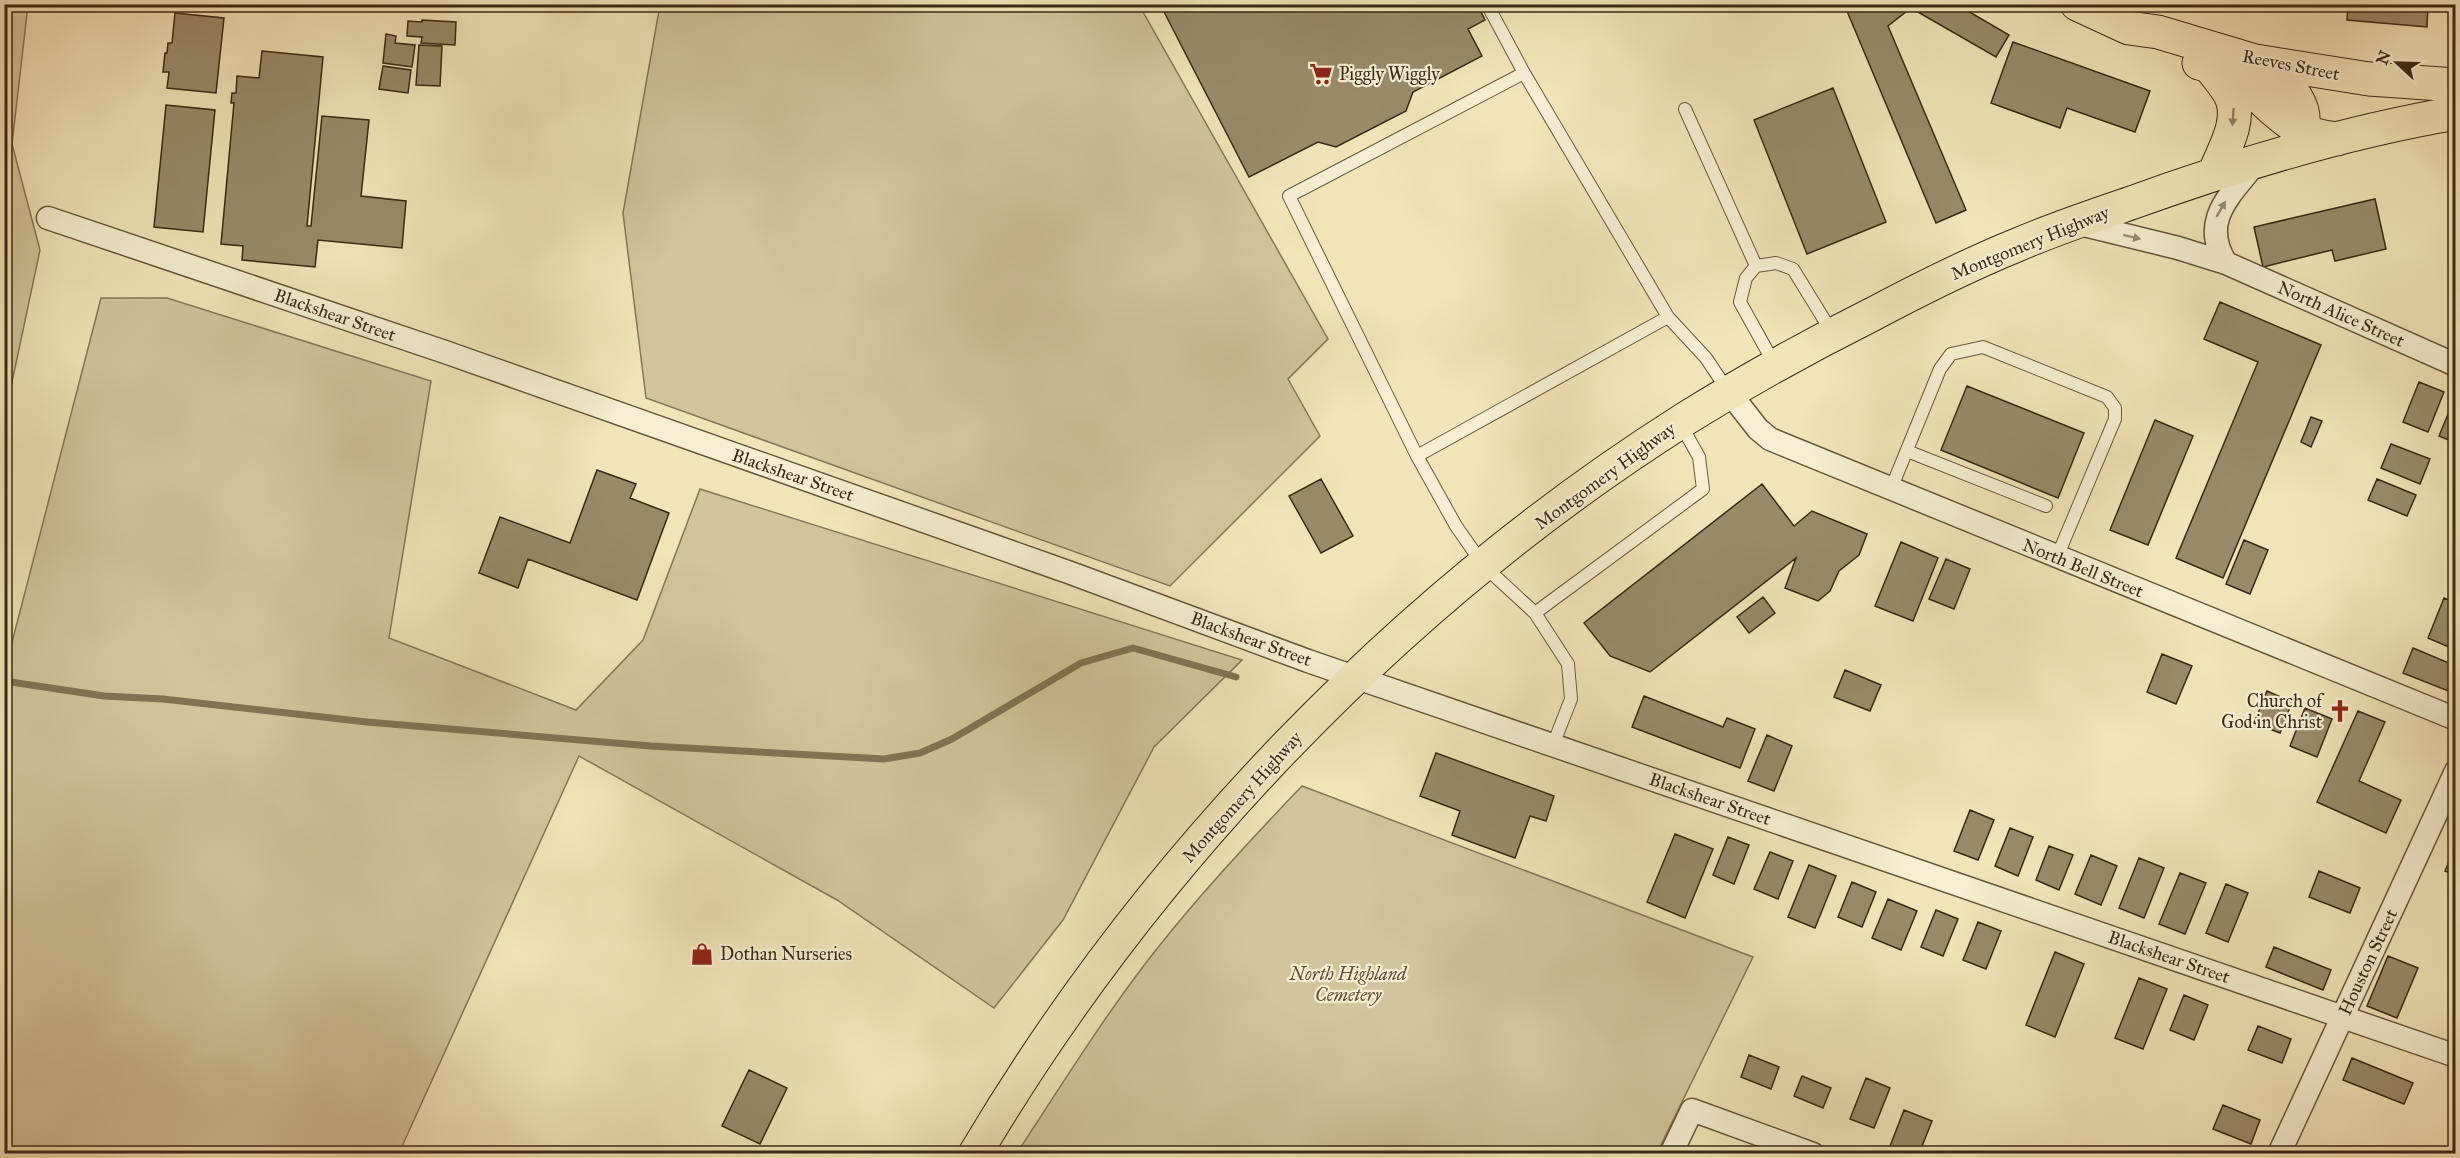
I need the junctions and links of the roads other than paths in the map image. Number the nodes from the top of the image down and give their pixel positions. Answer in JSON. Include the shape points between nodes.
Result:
{"nodes":[{"id":1,"x":1487,"y":4,"type":"edge"},
{"id":2,"x":2078,"y":4,"type":"edge"},
{"id":3,"x":2129,"y":28,"type":"junction"},
{"id":4,"x":2255,"y":61,"type":"junction"},
{"id":5,"x":2210,"y":66,"type":"junction"},
{"id":6,"x":1524,"y":72,"type":"junction"},
{"id":7,"x":2456,"y":85,"type":"edge"},
{"id":8,"x":1685,"y":109,"type":"dead end"},
{"id":9,"x":2456,"y":113,"type":"edge"},
{"id":10,"x":2281,"y":148,"type":"junction"},
{"id":11,"x":2215,"y":172,"type":"junction"},
{"id":12,"x":48,"y":218,"type":"dead end"},
{"id":13,"x":2075,"y":223,"type":"junction"},
{"id":14,"x":2226,"y":263,"type":"junction"},
{"id":15,"x":1756,"y":266,"type":"junction"},
{"id":16,"x":1668,"y":317,"type":"junction"},
{"id":17,"x":1833,"y":334,"type":"junction"},
{"id":18,"x":1775,"y":365,"type":"junction"},
{"id":19,"x":2456,"y":365,"type":"edge"},
{"id":20,"x":1729,"y":392,"type":"junction"},
{"id":21,"x":1679,"y":423,"type":"junction"},
{"id":22,"x":1907,"y":451,"type":"junction"},
{"id":23,"x":1417,"y":456,"type":"junction"},
{"id":24,"x":1891,"y":489,"type":"junction"},
{"id":25,"x":2046,"y":506,"type":"dead end"},
{"id":26,"x":2057,"y":558,"type":"junction"},
{"id":27,"x":1484,"y":566,"type":"junction"},
{"id":28,"x":1534,"y":613,"type":"junction"},
{"id":29,"x":1355,"y":676,"type":"junction"},
{"id":30,"x":2456,"y":719,"type":"edge"},
{"id":31,"x":1553,"y":745,"type":"junction"},
{"id":32,"x":2456,"y":771,"type":"edge"},
{"id":33,"x":2343,"y":1017,"type":"junction"},
{"id":34,"x":2456,"y":1056,"type":"edge"},
{"id":35,"x":975,"y":1154,"type":"edge"},
{"id":36,"x":1671,"y":1154,"type":"edge"},
{"id":37,"x":1813,"y":1154,"type":"edge"},
{"id":38,"x":2279,"y":1154,"type":"edge"}],
"edges":[{"from":1,"to":6,"type":"lane"},
{"from":2,"to":3,"type":"main road","name":"Reeves Street"},
{"from":3,"to":4,"type":"main road","name":"Reeves Street","via":[[2158,32]]},
{"from":3,"to":5,"type":"main road","name":"Reeves Street","via":[[2152,48]]},
{"from":4,"to":7,"type":"main road","name":"Reeves Street","via":[[2369,79]]},
{"from":4,"to":10,"type":"main road","via":[[2279,76],[2302,106],[2303,121]]},
{"from":5,"to":10,"type":"main road","name":"Reeves Street","via":[[2233,75],[2279,116]]},
{"from":5,"to":11,"type":"main road","one_way":true,"via":[[2229,91],[2235,112]]},
{"from":6,"to":16,"type":"lane"},
{"from":6,"to":23,"type":"lane","via":[[1289,196]]},
{"from":8,"to":15,"type":"lane"},
{"from":9,"to":10,"type":"main road","name":"Montgomery Highway"},
{"from":10,"to":11,"type":"main road","name":"Montgomery Highway"},
{"from":14,"to":10,"type":"street","one_way":true,"via":[[2217,250],[2214,234],[2222,205]]},
{"from":11,"to":13,"type":"main road","name":"Montgomery Highway"},
{"from":12,"to":29,"type":"street","name":"Blackshear Street","via":[[445,352]]},
{"from":13,"to":14,"type":"street","name":"North Alice Street","one_way":true},
{"from":13,"to":17,"type":"main road","name":"Montgomery Highway","via":[[1941,279]]},
{"from":14,"to":19,"type":"street","name":"North Alice Street"},
{"from":15,"to":17,"type":"lane","via":[[1776,263],[1793,269]]},
{"from":15,"to":18,"type":"lane","via":[[1746,278],[1740,302]]},
{"from":16,"to":20,"type":"lane","via":[[1706,358]]},
{"from":16,"to":23,"type":"lane"},
{"from":17,"to":18,"type":"main road","name":"Montgomery Highway"},
{"from":18,"to":20,"type":"main road","name":"Montgomery Highway"},
{"from":20,"to":21,"type":"main road","name":"Montgomery Highway"},
{"from":20,"to":24,"type":"street","name":"North Bell Street","via":[[1770,439]]},
{"from":21,"to":27,"type":"main road","name":"Montgomery Highway","via":[[1563,504]]},
{"from":21,"to":28,"type":"lane","via":[[1700,457],[1703,489]]},
{"from":22,"to":24,"type":"lane"},
{"from":22,"to":25,"type":"lane"},
{"from":22,"to":26,"type":"lane","via":[[1940,369],[1951,354],[1966,349],[1990,349],[2107,397],[2115,408],[2115,419]]},
{"from":23,"to":27,"type":"lane","via":[[1456,526]]},
{"from":24,"to":26,"type":"street","name":"North Bell Street"},
{"from":26,"to":30,"type":"street","name":"North Bell Street"},
{"from":27,"to":28,"type":"lane"},
{"from":27,"to":29,"type":"main road","name":"Montgomery Highway"},
{"from":28,"to":31,"type":"lane","via":[[1568,664],[1571,699]]},
{"from":29,"to":31,"type":"street","name":"Blackshear Street"},
{"from":29,"to":35,"type":"main road","name":"Montgomery Highway","via":[[1151,900],[1044,1045]]},
{"from":31,"to":33,"type":"street","name":"Blackshear Street"},
{"from":32,"to":33,"type":"street","name":"Houston Street"},
{"from":33,"to":34,"type":"street","name":"Blackshear Street"},
{"from":33,"to":38,"type":"street","name":"Houston Street"},
{"from":36,"to":37,"type":"street","via":[[1692,1110]]}]}
